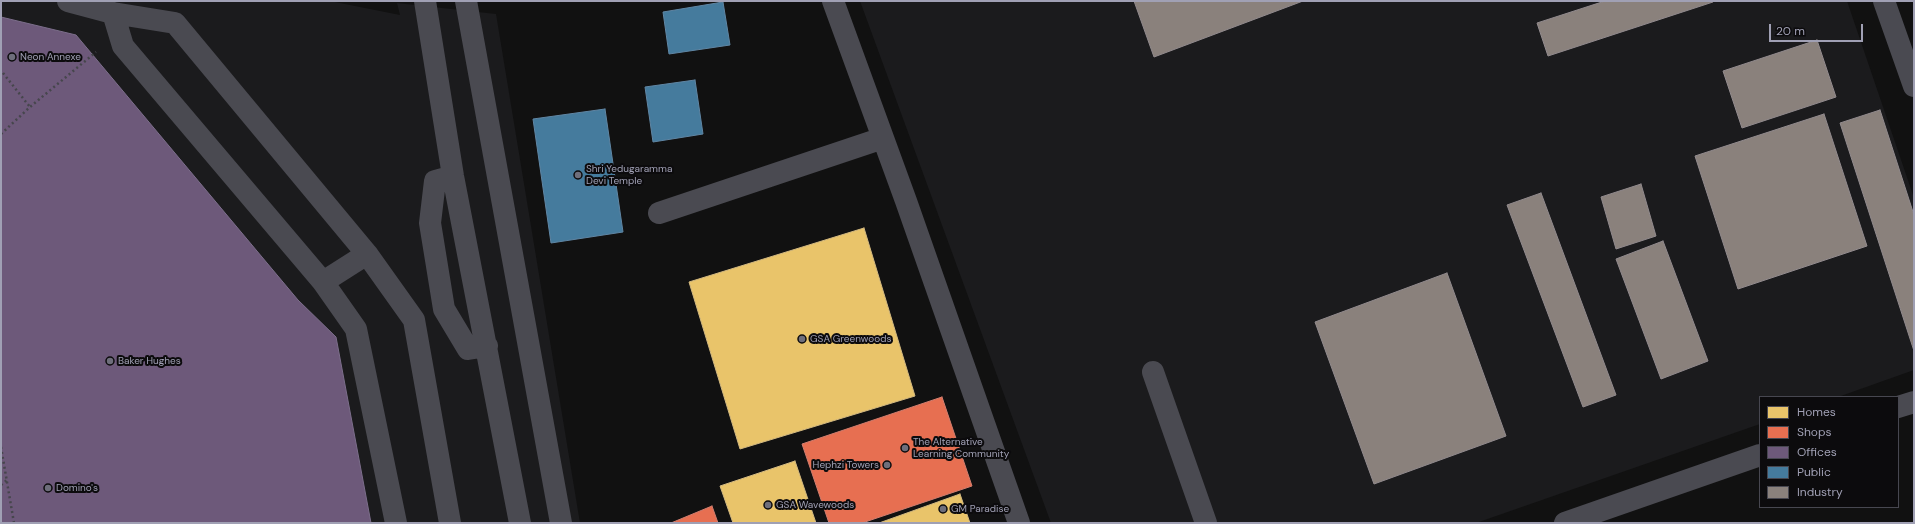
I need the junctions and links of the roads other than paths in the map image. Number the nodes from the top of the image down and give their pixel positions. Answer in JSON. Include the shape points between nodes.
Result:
{"nodes":[{"id":1,"x":68,"y":1,"type":"edge"},
{"id":2,"x":425,"y":1,"type":"edge"},
{"id":3,"x":466,"y":1,"type":"edge"},
{"id":4,"x":833,"y":1,"type":"edge"},
{"id":5,"x":1884,"y":1,"type":"edge"},
{"id":6,"x":113,"y":13,"type":"junction"},
{"id":7,"x":1914,"y":86,"type":"edge"},
{"id":8,"x":883,"y":138,"type":"junction"},
{"id":9,"x":453,"y":176,"type":"junction"},
{"id":10,"x":659,"y":213,"type":"dead end"},
{"id":11,"x":366,"y":254,"type":"junction"},
{"id":12,"x":323,"y":282,"type":"junction"},
{"id":13,"x":487,"y":346,"type":"junction"},
{"id":14,"x":1153,"y":372,"type":"dead end"},
{"id":15,"x":1914,"y":402,"type":"edge"},
{"id":16,"x":1899,"y":407,"type":"edge"},
{"id":17,"x":1759,"y":455,"type":"edge"},
{"id":18,"x":396,"y":523,"type":"edge"},
{"id":19,"x":450,"y":523,"type":"edge"},
{"id":20,"x":520,"y":523,"type":"edge"},
{"id":21,"x":561,"y":523,"type":"edge"},
{"id":22,"x":1019,"y":523,"type":"edge"},
{"id":23,"x":1206,"y":523,"type":"edge"},
{"id":24,"x":1565,"y":523,"type":"edge"}],
"edges":[{"from":1,"to":6,"type":"street"},
{"from":2,"to":9,"type":"street"},
{"from":3,"to":21,"type":"street"},
{"from":4,"to":8,"type":"street"},
{"from":5,"to":7,"type":"street"},
{"from":6,"to":11,"type":"street","via":[[175,23]]},
{"from":6,"to":12,"type":"street","via":[[123,46]]},
{"from":8,"to":10,"type":"street"},
{"from":8,"to":22,"type":"street"},
{"from":9,"to":13,"type":"street"},
{"from":9,"to":13,"type":"street","via":[[435,181],[430,223],[444,309],[468,349]]},
{"from":11,"to":12,"type":"street"},
{"from":11,"to":19,"type":"street","via":[[414,320]]},
{"from":12,"to":18,"type":"street","via":[[356,329]]},
{"from":13,"to":20,"type":"street"},
{"from":14,"to":23,"type":"street"},
{"from":15,"to":16,"type":"street"},
{"from":17,"to":24,"type":"street"}]}
